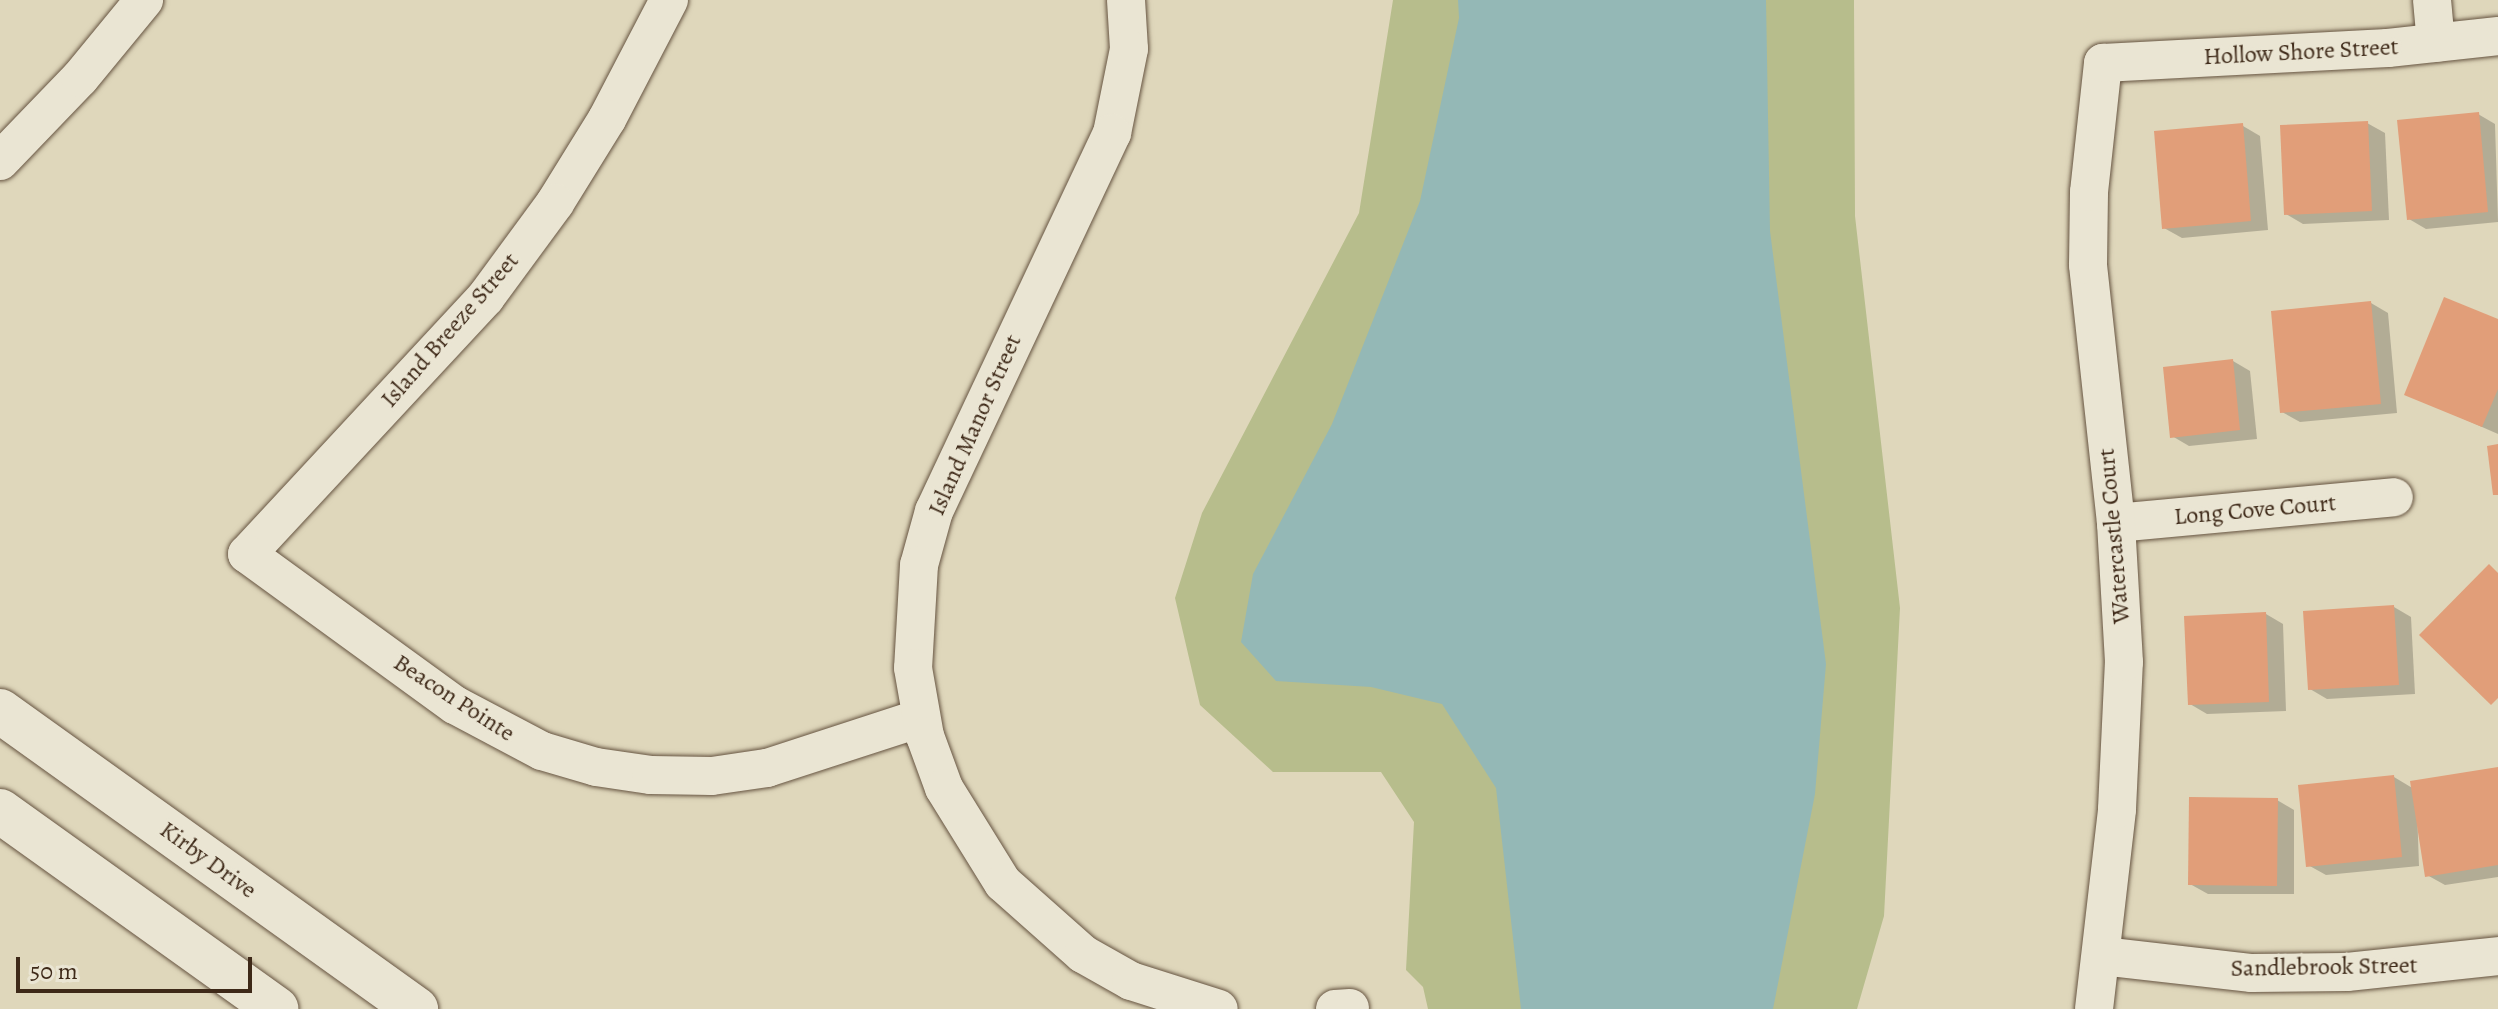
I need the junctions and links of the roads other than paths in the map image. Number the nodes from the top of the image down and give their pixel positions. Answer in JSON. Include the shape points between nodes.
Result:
{"nodes":[{"id":1,"x":144,"y":0,"type":"edge"},
{"id":2,"x":669,"y":0,"type":"edge"},
{"id":3,"x":1126,"y":0,"type":"edge"},
{"id":4,"x":2432,"y":0,"type":"edge"},
{"id":5,"x":2498,"y":36,"type":"edge"},
{"id":6,"x":2436,"y":43,"type":"junction"},
{"id":7,"x":2103,"y":63,"type":"joint"},
{"id":8,"x":0,"y":161,"type":"edge"},
{"id":9,"x":2394,"y":497,"type":"dead end"},
{"id":10,"x":2116,"y":523,"type":"junction"},
{"id":11,"x":247,"y":554,"type":"joint"},
{"id":12,"x":0,"y":711,"type":"edge"},
{"id":13,"x":921,"y":718,"type":"junction"},
{"id":14,"x":0,"y":811,"type":"edge"},
{"id":15,"x":2102,"y":956,"type":"junction"},
{"id":16,"x":2498,"y":956,"type":"edge"},
{"id":17,"x":1350,"y":1008,"type":"edge"},
{"id":18,"x":277,"y":1009,"type":"edge"},
{"id":19,"x":416,"y":1009,"type":"edge"},
{"id":20,"x":1219,"y":1009,"type":"edge"},
{"id":21,"x":1335,"y":1009,"type":"edge"},
{"id":22,"x":2094,"y":1009,"type":"edge"}],
"edges":[{"from":1,"to":8,"type":"street","via":[[80,78]]},
{"from":2,"to":11,"type":"street","name":"Island Breeze Street","via":[[607,119],[555,203],[486,297]]},
{"from":3,"to":13,"type":"street","name":"Island Manor Street","via":[[1129,49],[1112,133],[934,511],[919,565],[913,616]]},
{"from":4,"to":6,"type":"street"},
{"from":5,"to":6,"type":"street","name":"Hollow Shore Street"},
{"from":6,"to":7,"type":"street","name":"Hollow Shore Street"},
{"from":7,"to":10,"type":"street","name":"Watercastle Court","via":[[2089,192],[2088,265]]},
{"from":9,"to":10,"type":"street","name":"Long Cove Court"},
{"from":10,"to":15,"type":"street","name":"Watercastle Court","via":[[2124,662]]},
{"from":11,"to":13,"type":"street","name":"Beacon Pointe","via":[[469,713],[542,751],[596,767],[697,776],[767,768]]},
{"from":12,"to":19,"type":"main road","name":"Kirby Drive"},
{"from":13,"to":20,"type":"street","name":"Island Manor Street","via":[[944,788],[970,838],[1003,883],[1042,922],[1131,981]]},
{"from":14,"to":18,"type":"main road"},
{"from":15,"to":16,"type":"street","name":"Sandlebrook Street","via":[[2252,973],[2347,972]]},
{"from":15,"to":22,"type":"street","name":"Watercastle Court"},
{"from":17,"to":21,"type":"street"}]}
